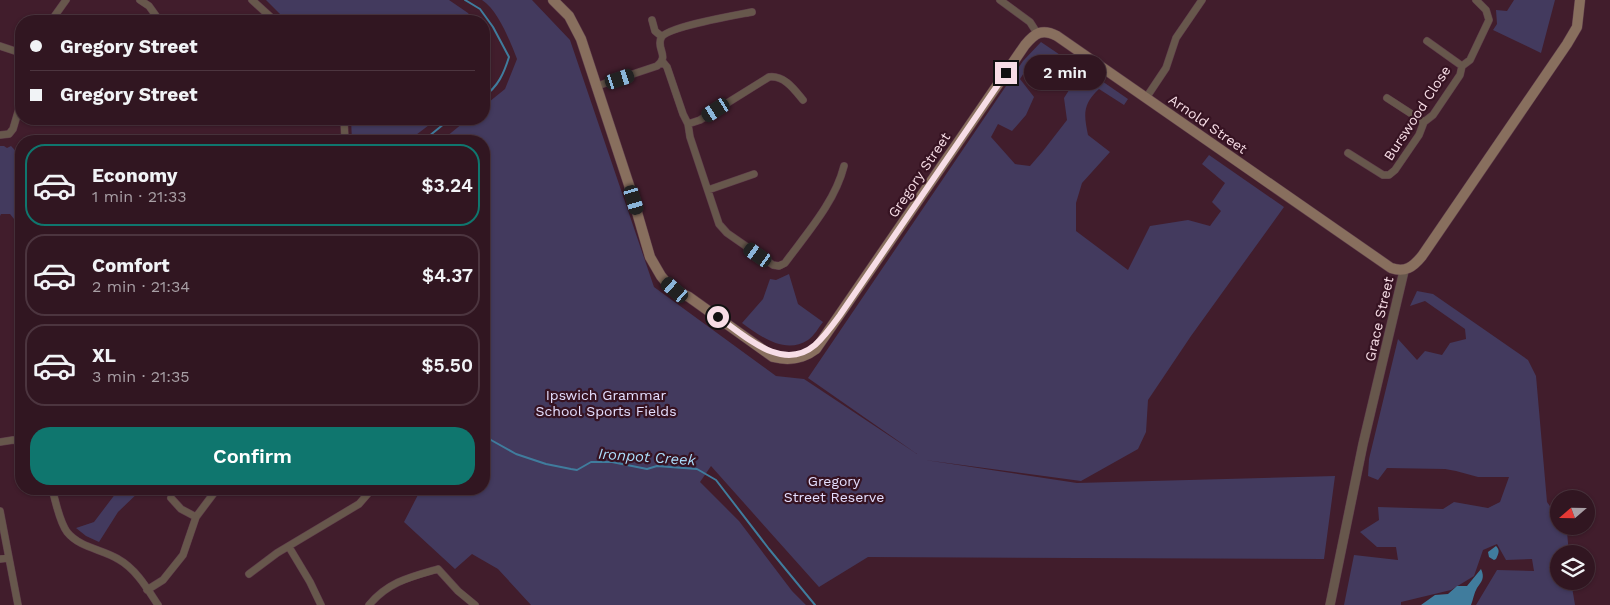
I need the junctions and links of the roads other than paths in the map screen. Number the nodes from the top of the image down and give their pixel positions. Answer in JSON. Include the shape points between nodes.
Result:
{"nodes":[{"id":1,"x":66,"y":0,"type":"edge"},
{"id":2,"x":140,"y":0,"type":"edge"},
{"id":3,"x":252,"y":0,"type":"edge"},
{"id":4,"x":553,"y":0,"type":"edge"},
{"id":5,"x":1000,"y":0,"type":"edge"},
{"id":6,"x":1202,"y":0,"type":"edge"},
{"id":7,"x":1476,"y":0,"type":"edge"},
{"id":8,"x":1580,"y":0,"type":"edge"},
{"id":9,"x":752,"y":12,"type":"dead end"},
{"id":10,"x":55,"y":15,"type":"edge"},
{"id":11,"x":155,"y":15,"type":"edge"},
{"id":12,"x":269,"y":15,"type":"edge"},
{"id":13,"x":652,"y":20,"type":"dead end"},
{"id":14,"x":1038,"y":33,"type":"junction"},
{"id":15,"x":661,"y":36,"type":"junction"},
{"id":16,"x":1427,"y":41,"type":"dead end"},
{"id":17,"x":0,"y":46,"type":"edge"},
{"id":18,"x":15,"y":51,"type":"edge"},
{"id":19,"x":662,"y":61,"type":"junction"},
{"id":20,"x":1462,"y":66,"type":"junction"},
{"id":21,"x":597,"y":86,"type":"junction"},
{"id":22,"x":1146,"y":98,"type":"junction"},
{"id":23,"x":1387,"y":98,"type":"dead end"},
{"id":24,"x":803,"y":100,"type":"dead end"},
{"id":25,"x":1424,"y":122,"type":"junction"},
{"id":26,"x":688,"y":124,"type":"junction"},
{"id":27,"x":15,"y":125,"type":"edge"},
{"id":28,"x":0,"y":135,"type":"edge"},
{"id":29,"x":1348,"y":154,"type":"dead end"},
{"id":30,"x":844,"y":166,"type":"dead end"},
{"id":31,"x":754,"y":174,"type":"dead end"},
{"id":32,"x":708,"y":190,"type":"junction"},
{"id":33,"x":1404,"y":271,"type":"junction"},
{"id":34,"x":15,"y":440,"type":"edge"},
{"id":35,"x":0,"y":442,"type":"edge"},
{"id":36,"x":54,"y":495,"type":"edge"},
{"id":37,"x":213,"y":495,"type":"edge"},
{"id":38,"x":367,"y":495,"type":"edge"},
{"id":39,"x":172,"y":498,"type":"dead end"},
{"id":40,"x":0,"y":511,"type":"edge"},
{"id":41,"x":196,"y":517,"type":"junction"},
{"id":42,"x":289,"y":547,"type":"junction"},
{"id":43,"x":9,"y":558,"type":"junction"},
{"id":44,"x":0,"y":559,"type":"edge"},
{"id":45,"x":249,"y":574,"type":"dead end"},
{"id":46,"x":147,"y":590,"type":"junction"},
{"id":47,"x":18,"y":605,"type":"edge"},
{"id":48,"x":158,"y":605,"type":"edge"},
{"id":49,"x":321,"y":605,"type":"edge"},
{"id":50,"x":369,"y":605,"type":"edge"},
{"id":51,"x":475,"y":605,"type":"edge"},
{"id":52,"x":1330,"y":605,"type":"edge"}],
"edges":[{"from":1,"to":10,"type":"street"},
{"from":2,"to":11,"type":"street"},
{"from":3,"to":12,"type":"street"},
{"from":4,"to":21,"type":"main road","name":"Gregory Street","via":[[578,31]]},
{"from":5,"to":14,"type":"street","via":[[1030,22]]},
{"from":6,"to":22,"type":"street","via":[[1176,38],[1166,68]]},
{"from":7,"to":20,"type":"street","name":"Burswood Close","via":[[1486,10],[1489,20],[1470,60]]},
{"from":8,"to":33,"type":"main road","name":"Grace Street","via":[[1577,27],[1563,50],[1422,256]]},
{"from":9,"to":15,"type":"street","via":[[668,31]]},
{"from":13,"to":15,"type":"street","via":[[655,31]]},
{"from":14,"to":21,"type":"main road","name":"Gregory Street","via":[[1025,45],[825,335],[809,349],[796,354],[763,349],[689,298],[664,273],[643,231]]},
{"from":14,"to":22,"type":"main road","name":"Arnold Street","via":[[1045,31],[1057,36]]},
{"from":15,"to":19,"type":"street"},
{"from":16,"to":20,"type":"street"},
{"from":17,"to":18,"type":"street"},
{"from":19,"to":21,"type":"street","via":[[657,66]]},
{"from":19,"to":26,"type":"street"},
{"from":20,"to":25,"type":"street","name":"Burswood Close","via":[[1460,75],[1433,115]]},
{"from":22,"to":33,"type":"main road","name":"Arnold Street","via":[[1391,268]]},
{"from":23,"to":25,"type":"street"},
{"from":24,"to":26,"type":"street","via":[[783,80],[769,76],[700,120]]},
{"from":25,"to":29,"type":"street","name":"Burswood Close","via":[[1419,135],[1389,175],[1378,173]]},
{"from":26,"to":32,"type":"street"},
{"from":27,"to":28,"type":"street","via":[[9,134]]},
{"from":30,"to":32,"type":"street","via":[[840,181],[820,216],[786,262],[779,266],[724,231]]},
{"from":31,"to":32,"type":"street"},
{"from":33,"to":52,"type":"street","name":"Grace Street","via":[[1363,444]]},
{"from":34,"to":35,"type":"street"},
{"from":36,"to":46,"type":"street","via":[[67,532],[89,547],[120,560]]},
{"from":37,"to":41,"type":"street"},
{"from":38,"to":42,"type":"street","via":[[359,504]]},
{"from":39,"to":41,"type":"street"},
{"from":40,"to":43,"type":"street"},
{"from":41,"to":46,"type":"street","via":[[183,555],[163,580]]},
{"from":42,"to":45,"type":"street"},
{"from":42,"to":49,"type":"street"},
{"from":43,"to":44,"type":"street"},
{"from":43,"to":47,"type":"street"},
{"from":46,"to":48,"type":"street"},
{"from":50,"to":51,"type":"street","via":[[401,579],[438,570]]}]}
